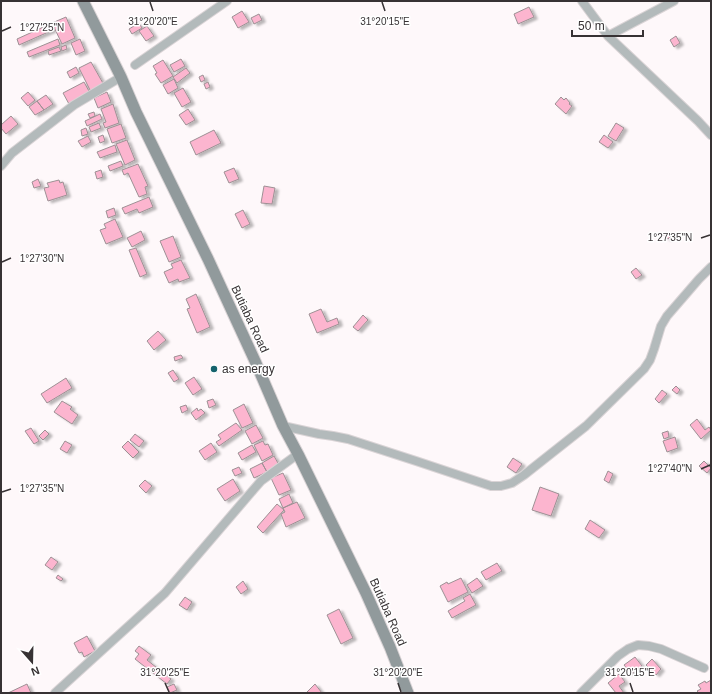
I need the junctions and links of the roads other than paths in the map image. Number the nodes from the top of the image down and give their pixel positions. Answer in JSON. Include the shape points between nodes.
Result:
{"nodes":[{"id":1,"x":83,"y":1,"type":"edge"},
{"id":2,"x":228,"y":1,"type":"edge"},
{"id":3,"x":582,"y":1,"type":"edge"},
{"id":4,"x":674,"y":1,"type":"edge"},
{"id":5,"x":608,"y":36,"type":"junction"},
{"id":6,"x":135,"y":65,"type":"dead end"},
{"id":7,"x":121,"y":77,"type":"junction"},
{"id":8,"x":711,"y":135,"type":"edge"},
{"id":9,"x":1,"y":166,"type":"edge"},
{"id":10,"x":711,"y":267,"type":"edge"},
{"id":11,"x":283,"y":426,"type":"junction"},
{"id":12,"x":298,"y":454,"type":"junction"},
{"id":13,"x":704,"y":668,"type":"dead end"},
{"id":14,"x":55,"y":693,"type":"edge"},
{"id":15,"x":408,"y":693,"type":"edge"},
{"id":16,"x":581,"y":693,"type":"edge"}],
"edges":[{"from":1,"to":7,"type":"main road","name":"Butiaba Road"},
{"from":2,"to":6,"type":"street"},
{"from":3,"to":5,"type":"street"},
{"from":4,"to":5,"type":"street"},
{"from":5,"to":8,"type":"street"},
{"from":7,"to":9,"type":"street","via":[[74,105],[12,153]]},
{"from":7,"to":11,"type":"main road","name":"Butiaba Road","via":[[208,259]]},
{"from":10,"to":11,"type":"street","via":[[667,316],[644,369],[586,426],[512,483],[491,486],[348,439]]},
{"from":11,"to":12,"type":"main road","name":"Butiaba Road"},
{"from":12,"to":14,"type":"street","via":[[261,482],[165,593]]},
{"from":12,"to":15,"type":"main road","name":"Butiaba Road","via":[[372,607]]},
{"from":13,"to":16,"type":"street","via":[[661,649],[638,646],[618,656]]}]}
